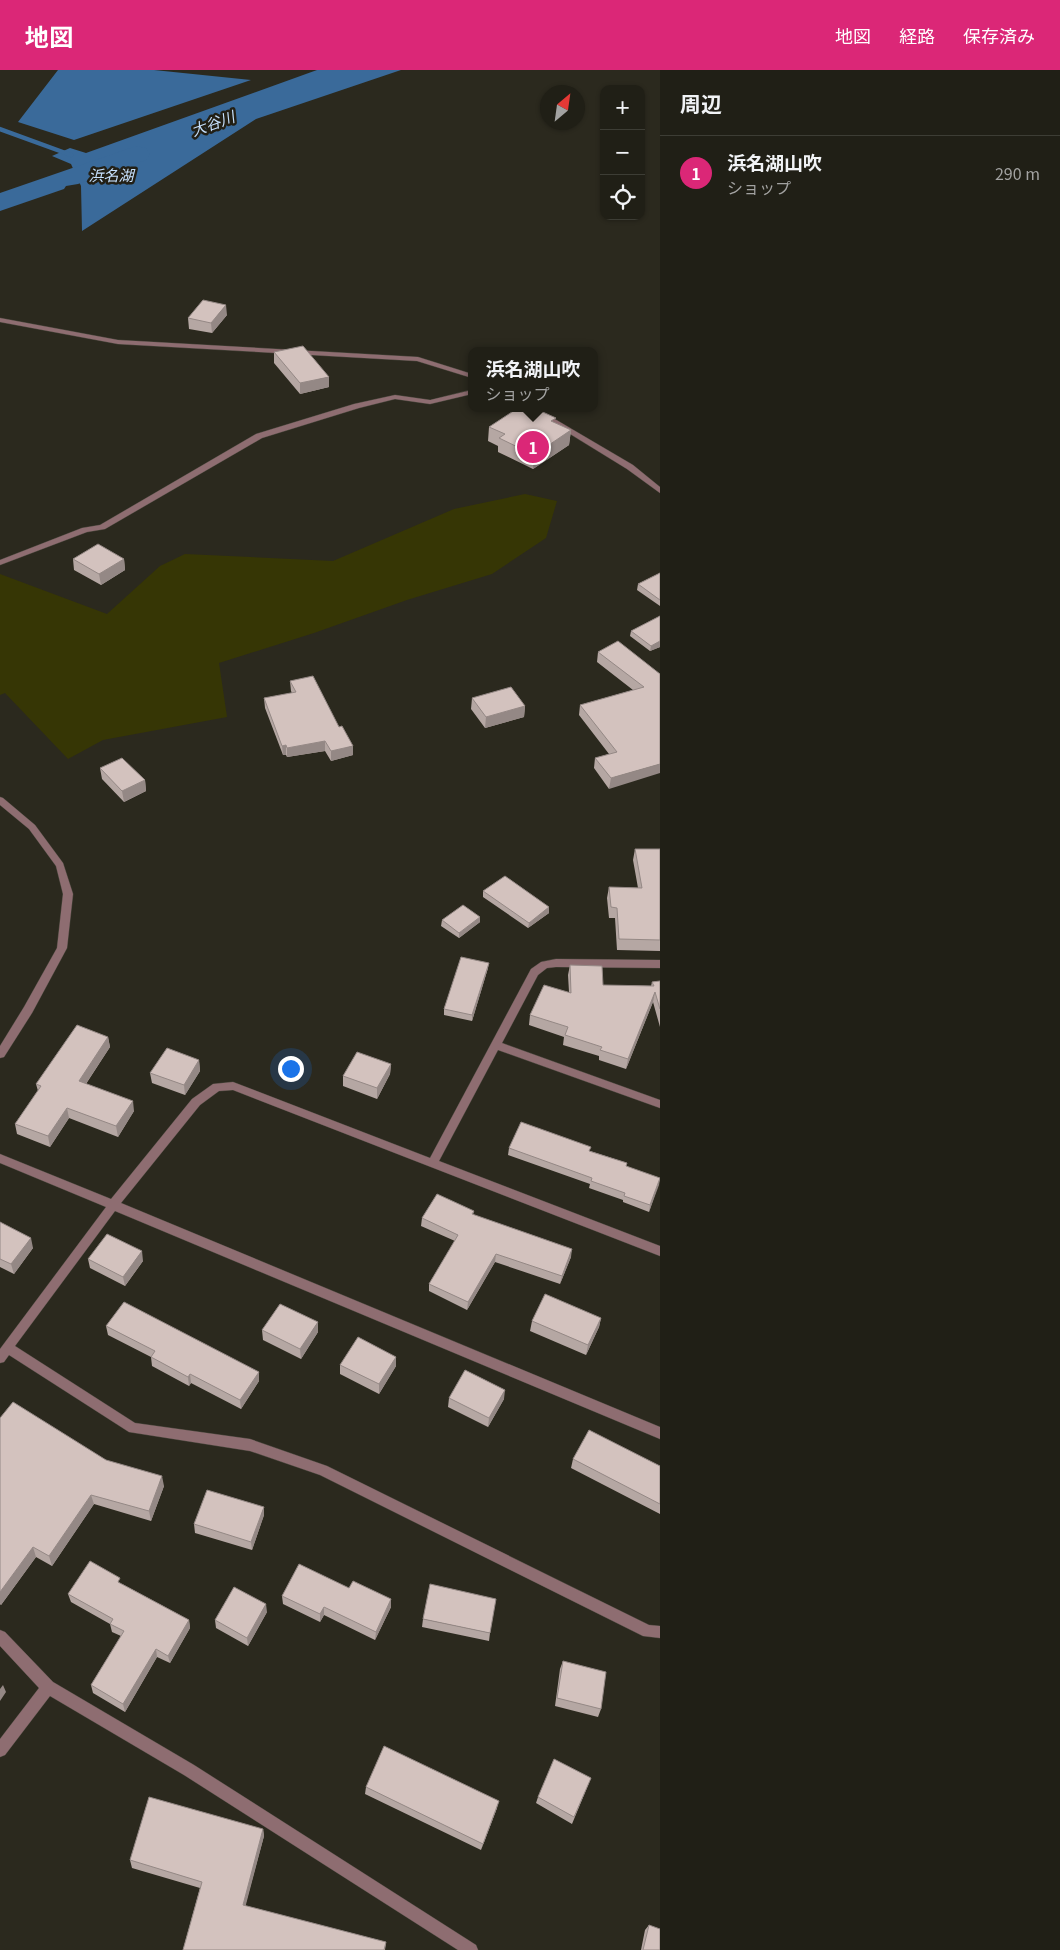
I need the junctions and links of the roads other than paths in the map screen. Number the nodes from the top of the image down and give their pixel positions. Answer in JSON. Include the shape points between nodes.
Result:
{"nodes":[{"id":1,"x":0,"y":320,"type":"edge"},
{"id":2,"x":468,"y":375,"type":"edge"},
{"id":3,"x":468,"y":393,"type":"edge"},
{"id":4,"x":538,"y":412,"type":"edge"},
{"id":5,"x":660,"y":491,"type":"edge"},
{"id":6,"x":0,"y":563,"type":"edge"},
{"id":7,"x":0,"y":800,"type":"edge"},
{"id":8,"x":660,"y":964,"type":"edge"},
{"id":9,"x":497,"y":1045,"type":"junction"},
{"id":10,"x":0,"y":1054,"type":"edge"},
{"id":11,"x":660,"y":1104,"type":"edge"},
{"id":12,"x":0,"y":1158,"type":"edge"},
{"id":13,"x":434,"y":1162,"type":"junction"},
{"id":14,"x":114,"y":1204,"type":"junction"},
{"id":15,"x":660,"y":1251,"type":"edge"},
{"id":16,"x":8,"y":1348,"type":"junction"},
{"id":17,"x":0,"y":1358,"type":"edge"},
{"id":18,"x":660,"y":1433,"type":"edge"},
{"id":19,"x":660,"y":1632,"type":"edge"},
{"id":20,"x":0,"y":1637,"type":"edge"},
{"id":21,"x":48,"y":1687,"type":"junction"},
{"id":22,"x":0,"y":1750,"type":"edge"},
{"id":23,"x":471,"y":1950,"type":"edge"}],
"edges":[{"from":1,"to":2,"type":"street","via":[[118,342],[418,359]]},
{"from":3,"to":6,"type":"street","via":[[430,402],[395,397],[259,436],[102,527],[85,530]]},
{"from":4,"to":5,"type":"street","via":[[630,467]]},
{"from":7,"to":10,"type":"street","via":[[32,827],[60,865],[68,894],[62,948]]},
{"from":8,"to":9,"type":"street","via":[[544,965],[534,972]]},
{"from":9,"to":11,"type":"street"},
{"from":9,"to":13,"type":"street"},
{"from":12,"to":14,"type":"street"},
{"from":13,"to":14,"type":"street","via":[[233,1086],[217,1086],[196,1102]]},
{"from":13,"to":15,"type":"street"},
{"from":14,"to":16,"type":"street"},
{"from":14,"to":18,"type":"street"},
{"from":16,"to":17,"type":"street"},
{"from":16,"to":19,"type":"street","via":[[133,1428],[250,1445],[323,1470],[648,1631]]},
{"from":20,"to":21,"type":"street"},
{"from":21,"to":22,"type":"street"},
{"from":21,"to":23,"type":"street","via":[[189,1770]]}]}
